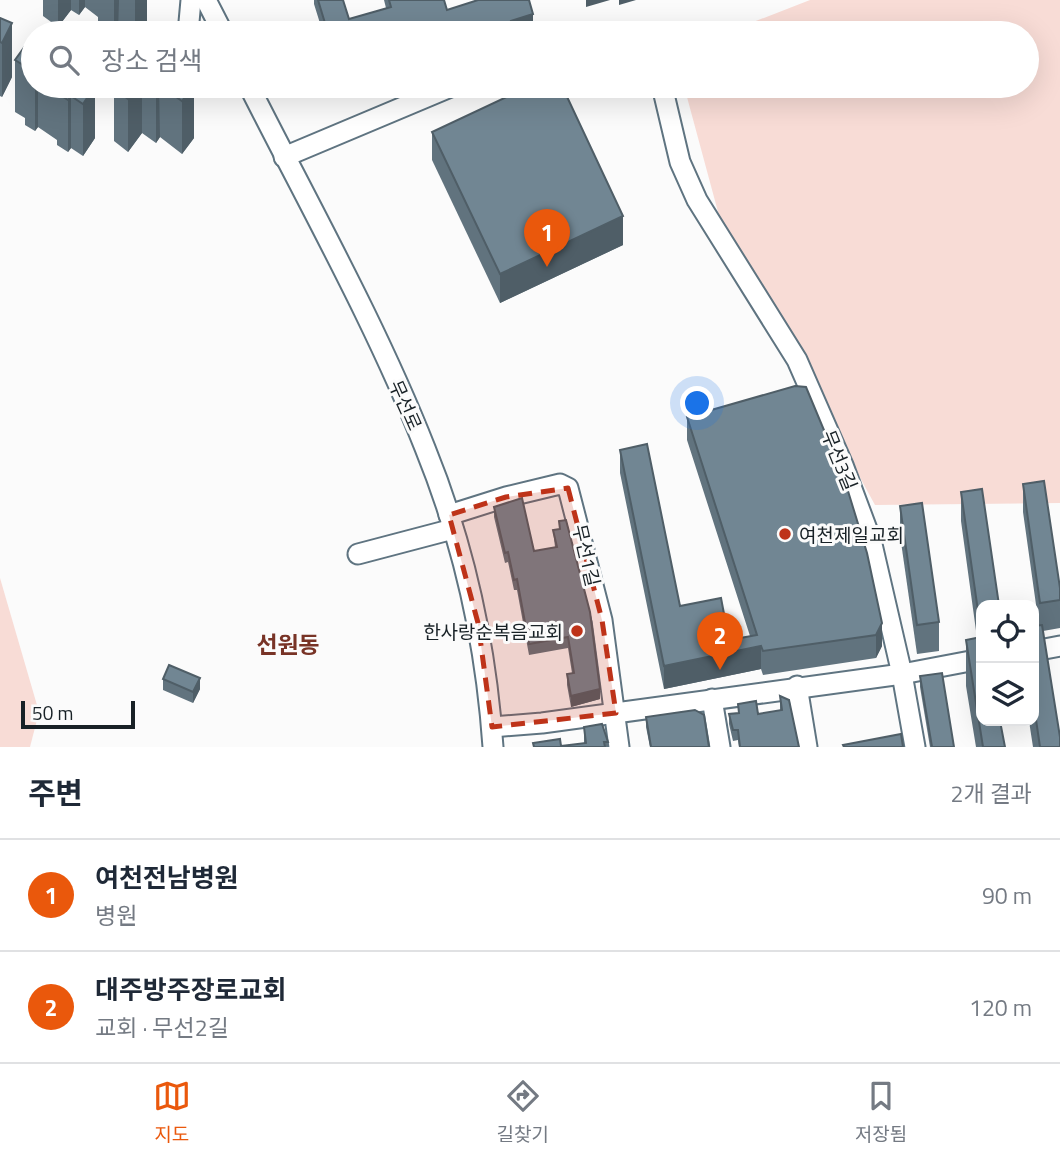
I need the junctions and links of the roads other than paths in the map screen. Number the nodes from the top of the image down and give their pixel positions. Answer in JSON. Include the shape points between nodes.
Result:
{"nodes":[{"id":1,"x":191,"y":0,"type":"edge"},
{"id":2,"x":206,"y":0,"type":"edge"},
{"id":3,"x":189,"y":21,"type":"edge"},
{"id":4,"x":217,"y":21,"type":"edge"},
{"id":5,"x":254,"y":98,"type":"edge"},
{"id":6,"x":424,"y":98,"type":"edge"},
{"id":7,"x":665,"y":98,"type":"edge"},
{"id":8,"x":284,"y":157,"type":"junction"},
{"id":9,"x":451,"y":522,"type":"junction"},
{"id":10,"x":358,"y":554,"type":"dead end"},
{"id":11,"x":1060,"y":646,"type":"edge"},
{"id":12,"x":1039,"y":650,"type":"edge"},
{"id":13,"x":976,"y":660,"type":"edge"},
{"id":14,"x":902,"y":674,"type":"junction"},
{"id":15,"x":797,"y":686,"type":"junction"},
{"id":16,"x":712,"y":699,"type":"junction"},
{"id":17,"x":616,"y":713,"type":"junction"},
{"id":18,"x":492,"y":727,"type":"junction"},
{"id":19,"x":493,"y":747,"type":"edge"},
{"id":20,"x":619,"y":747,"type":"edge"},
{"id":21,"x":720,"y":747,"type":"edge"},
{"id":22,"x":807,"y":747,"type":"edge"},
{"id":23,"x":915,"y":747,"type":"edge"}],
"edges":[{"from":1,"to":3,"type":"street"},
{"from":2,"to":4,"type":"street"},
{"from":5,"to":8,"type":"street","name":"무선로"},
{"from":6,"to":8,"type":"street"},
{"from":7,"to":14,"type":"street","name":"무선3길","via":[[680,162],[696,200],[804,372],[871,540]]},
{"from":8,"to":9,"type":"street","name":"무선로","via":[[397,384]]},
{"from":9,"to":10,"type":"street"},
{"from":9,"to":17,"type":"street","name":"무선1길","via":[[506,497],[560,484],[568,488],[595,590]]},
{"from":9,"to":18,"type":"street","name":"무선로","via":[[480,636]]},
{"from":11,"to":12,"type":"street"},
{"from":13,"to":14,"type":"street"},
{"from":14,"to":15,"type":"street"},
{"from":14,"to":23,"type":"street","name":"무선3길"},
{"from":15,"to":16,"type":"street"},
{"from":15,"to":22,"type":"street"},
{"from":16,"to":17,"type":"street"},
{"from":16,"to":21,"type":"street"},
{"from":17,"to":18,"type":"street"},
{"from":17,"to":20,"type":"street","name":"무선1길"},
{"from":18,"to":19,"type":"street","name":"무선로"}]}
